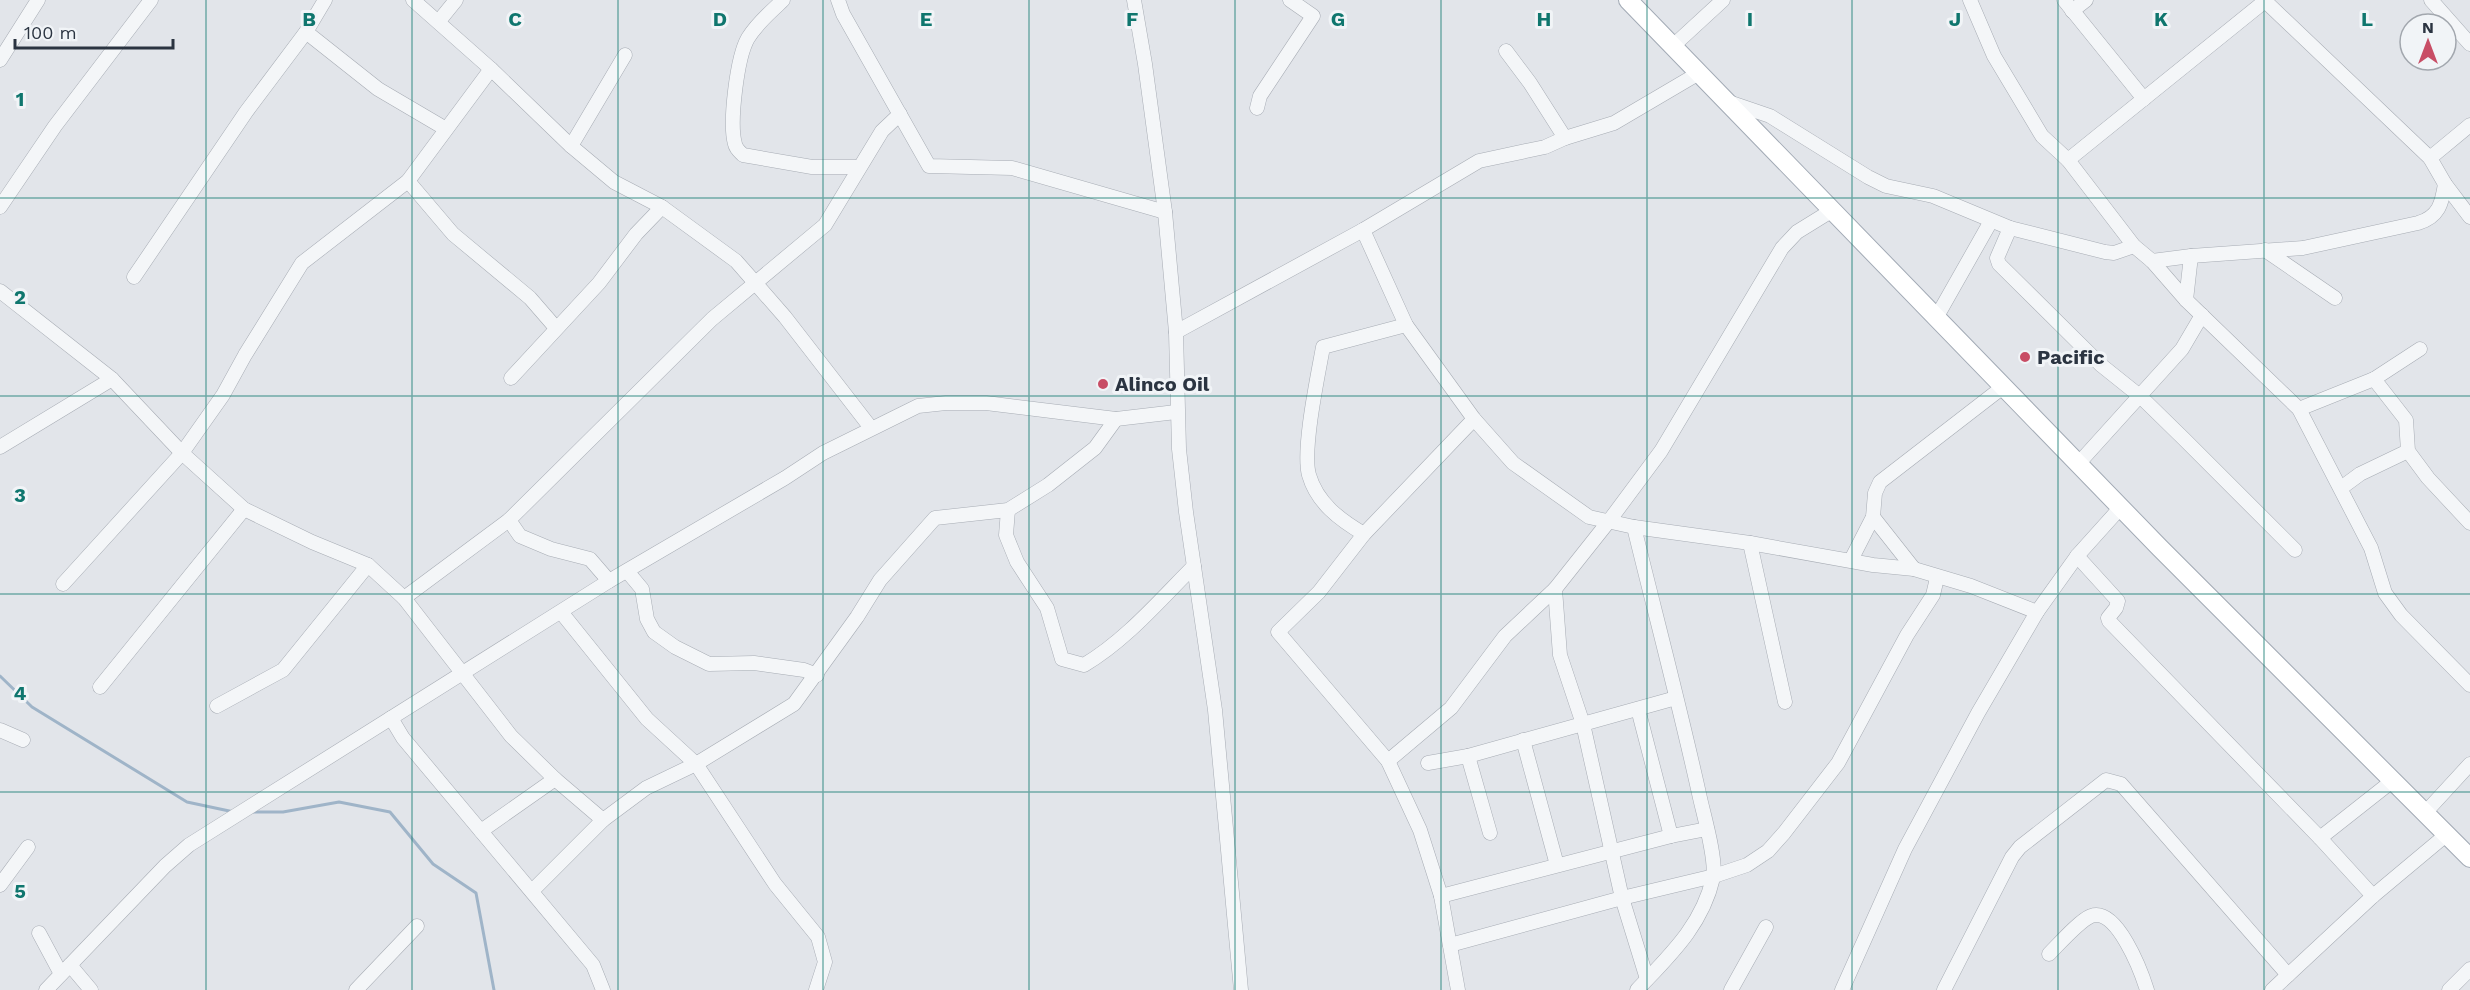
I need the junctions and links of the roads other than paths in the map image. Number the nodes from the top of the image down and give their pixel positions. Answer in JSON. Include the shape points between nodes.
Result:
{"nodes":[{"id":1,"x":38,"y":0,"type":"edge"},
{"id":2,"x":151,"y":0,"type":"edge"},
{"id":3,"x":326,"y":0,"type":"edge"},
{"id":4,"x":413,"y":0,"type":"edge"},
{"id":5,"x":456,"y":0,"type":"edge"},
{"id":6,"x":783,"y":0,"type":"edge"},
{"id":7,"x":838,"y":0,"type":"edge"},
{"id":8,"x":1134,"y":0,"type":"edge"},
{"id":9,"x":1290,"y":0,"type":"edge"},
{"id":10,"x":1628,"y":0,"type":"edge"},
{"id":11,"x":1723,"y":0,"type":"edge"},
{"id":12,"x":1971,"y":0,"type":"edge"},
{"id":13,"x":2086,"y":0,"type":"edge"},
{"id":14,"x":2264,"y":0,"type":"edge"},
{"id":15,"x":2431,"y":0,"type":"edge"},
{"id":16,"x":2068,"y":5,"type":"edge"},
{"id":17,"x":439,"y":21,"type":"junction"},
{"id":18,"x":306,"y":32,"type":"junction"},
{"id":19,"x":2470,"y":44,"type":"edge"},
{"id":20,"x":1673,"y":46,"type":"junction"},
{"id":21,"x":1506,"y":51,"type":"dead end"},
{"id":22,"x":624,"y":55,"type":"dead end"},
{"id":23,"x":0,"y":60,"type":"edge"},
{"id":24,"x":491,"y":69,"type":"junction"},
{"id":25,"x":1699,"y":73,"type":"junction"},
{"id":26,"x":2144,"y":99,"type":"junction"},
{"id":27,"x":1729,"y":102,"type":"junction"},
{"id":28,"x":1257,"y":108,"type":"dead end"},
{"id":29,"x":900,"y":114,"type":"junction"},
{"id":30,"x":2470,"y":125,"type":"edge"},
{"id":31,"x":446,"y":129,"type":"junction"},
{"id":32,"x":1565,"y":138,"type":"junction"},
{"id":33,"x":571,"y":146,"type":"junction"},
{"id":34,"x":2430,"y":158,"type":"junction"},
{"id":35,"x":2068,"y":160,"type":"junction"},
{"id":36,"x":858,"y":167,"type":"junction"},
{"id":37,"x":408,"y":181,"type":"junction"},
{"id":38,"x":2445,"y":184,"type":"junction"},
{"id":39,"x":0,"y":207,"type":"edge"},
{"id":40,"x":662,"y":207,"type":"junction"},
{"id":41,"x":1832,"y":211,"type":"junction"},
{"id":42,"x":1165,"y":212,"type":"junction"},
{"id":43,"x":2470,"y":218,"type":"edge"},
{"id":44,"x":1991,"y":221,"type":"junction"},
{"id":45,"x":2010,"y":228,"type":"junction"},
{"id":46,"x":1363,"y":230,"type":"junction"},
{"id":47,"x":2134,"y":246,"type":"junction"},
{"id":48,"x":2265,"y":250,"type":"junction"},
{"id":49,"x":2192,"y":256,"type":"junction"},
{"id":50,"x":2152,"y":261,"type":"junction"},
{"id":51,"x":134,"y":277,"type":"dead end"},
{"id":52,"x":755,"y":283,"type":"junction"},
{"id":53,"x":0,"y":291,"type":"edge"},
{"id":54,"x":2335,"y":298,"type":"dead end"},
{"id":55,"x":2186,"y":300,"type":"junction"},
{"id":56,"x":2202,"y":315,"type":"junction"},
{"id":57,"x":1936,"y":318,"type":"junction"},
{"id":58,"x":1406,"y":325,"type":"junction"},
{"id":59,"x":556,"y":328,"type":"junction"},
{"id":60,"x":1176,"y":332,"type":"junction"},
{"id":61,"x":2420,"y":348,"type":"dead end"},
{"id":62,"x":511,"y":378,"type":"dead end"},
{"id":63,"x":112,"y":379,"type":"junction"},
{"id":64,"x":2374,"y":379,"type":"junction"},
{"id":65,"x":2003,"y":387,"type":"junction"},
{"id":66,"x":2141,"y":397,"type":"junction"},
{"id":67,"x":2299,"y":409,"type":"junction"},
{"id":68,"x":1176,"y":412,"type":"junction"},
{"id":69,"x":1116,"y":419,"type":"junction"},
{"id":70,"x":1474,"y":419,"type":"junction"},
{"id":71,"x":871,"y":428,"type":"junction"},
{"id":72,"x":0,"y":447,"type":"edge"},
{"id":73,"x":2409,"y":451,"type":"junction"},
{"id":74,"x":182,"y":453,"type":"junction"},
{"id":75,"x":2078,"y":464,"type":"junction"},
{"id":76,"x":2341,"y":488,"type":"junction"},
{"id":77,"x":2121,"y":507,"type":"junction"},
{"id":78,"x":244,"y":509,"type":"junction"},
{"id":79,"x":1008,"y":510,"type":"junction"},
{"id":80,"x":1873,"y":517,"type":"junction"},
{"id":81,"x":509,"y":520,"type":"junction"},
{"id":82,"x":1609,"y":521,"type":"junction"},
{"id":83,"x":2470,"y":523,"type":"edge"},
{"id":84,"x":1634,"y":527,"type":"junction"},
{"id":85,"x":1364,"y":534,"type":"junction"},
{"id":86,"x":1750,"y":543,"type":"junction"},
{"id":87,"x":2295,"y":550,"type":"dead end"},
{"id":88,"x":2077,"y":556,"type":"junction"},
{"id":89,"x":1851,"y":560,"type":"junction"},
{"id":90,"x":368,"y":565,"type":"junction"},
{"id":91,"x":1194,"y":566,"type":"junction"},
{"id":92,"x":1914,"y":569,"type":"junction"},
{"id":93,"x":627,"y":572,"type":"junction"},
{"id":94,"x":1937,"y":578,"type":"junction"},
{"id":95,"x":609,"y":581,"type":"junction"},
{"id":96,"x":63,"y":584,"type":"dead end"},
{"id":97,"x":1555,"y":589,"type":"junction"},
{"id":98,"x":404,"y":598,"type":"junction"},
{"id":99,"x":561,"y":612,"type":"junction"},
{"id":100,"x":2037,"y":612,"type":"junction"},
{"id":101,"x":462,"y":672,"type":"junction"},
{"id":102,"x":817,"y":675,"type":"junction"},
{"id":103,"x":2470,"y":685,"type":"edge"},
{"id":104,"x":100,"y":687,"type":"dead end"},
{"id":105,"x":1676,"y":698,"type":"junction"},
{"id":106,"x":1785,"y":702,"type":"dead end"},
{"id":107,"x":217,"y":706,"type":"dead end"},
{"id":108,"x":1638,"y":709,"type":"junction"},
{"id":109,"x":391,"y":718,"type":"junction"},
{"id":110,"x":1583,"y":724,"type":"junction"},
{"id":111,"x":0,"y":730,"type":"edge"},
{"id":112,"x":22,"y":740,"type":"dead end"},
{"id":113,"x":1523,"y":741,"type":"junction"},
{"id":114,"x":1468,"y":756,"type":"junction"},
{"id":115,"x":1388,"y":761,"type":"junction"},
{"id":116,"x":1428,"y":763,"type":"dead end"},
{"id":117,"x":696,"y":764,"type":"junction"},
{"id":118,"x":2470,"y":764,"type":"edge"},
{"id":119,"x":555,"y":780,"type":"junction"},
{"id":120,"x":2391,"y":782,"type":"junction"},
{"id":121,"x":2424,"y":814,"type":"junction"},
{"id":122,"x":603,"y":820,"type":"junction"},
{"id":123,"x":1707,"y":829,"type":"junction"},
{"id":124,"x":481,"y":831,"type":"junction"},
{"id":125,"x":1490,"y":833,"type":"dead end"},
{"id":126,"x":2446,"y":835,"type":"junction"},
{"id":127,"x":1671,"y":836,"type":"junction"},
{"id":128,"x":2320,"y":838,"type":"junction"},
{"id":129,"x":28,"y":847,"type":"dead end"},
{"id":130,"x":1611,"y":851,"type":"junction"},
{"id":131,"x":2470,"y":858,"type":"edge"},
{"id":132,"x":1557,"y":865,"type":"junction"},
{"id":133,"x":1714,"y":876,"type":"junction"},
{"id":134,"x":0,"y":885,"type":"edge"},
{"id":135,"x":532,"y":891,"type":"junction"},
{"id":136,"x":1441,"y":896,"type":"junction"},
{"id":137,"x":2373,"y":896,"type":"junction"},
{"id":138,"x":1622,"y":898,"type":"junction"},
{"id":139,"x":417,"y":926,"type":"dead end"},
{"id":140,"x":1766,"y":927,"type":"dead end"},
{"id":141,"x":39,"y":933,"type":"dead end"},
{"id":142,"x":1450,"y":945,"type":"junction"},
{"id":143,"x":2049,"y":954,"type":"dead end"},
{"id":144,"x":2470,"y":969,"type":"edge"},
{"id":145,"x":65,"y":970,"type":"junction"},
{"id":146,"x":2288,"y":975,"type":"junction"},
{"id":147,"x":1647,"y":979,"type":"junction"},
{"id":148,"x":46,"y":990,"type":"edge"},
{"id":149,"x":91,"y":990,"type":"edge"},
{"id":150,"x":356,"y":990,"type":"edge"},
{"id":151,"x":603,"y":990,"type":"edge"},
{"id":152,"x":816,"y":990,"type":"edge"},
{"id":153,"x":1242,"y":990,"type":"edge"},
{"id":154,"x":1458,"y":990,"type":"edge"},
{"id":155,"x":1637,"y":990,"type":"edge"},
{"id":156,"x":1731,"y":990,"type":"edge"},
{"id":157,"x":1842,"y":990,"type":"edge"},
{"id":158,"x":1944,"y":990,"type":"edge"},
{"id":159,"x":2147,"y":990,"type":"edge"},
{"id":160,"x":2272,"y":990,"type":"edge"},
{"id":161,"x":2449,"y":990,"type":"edge"}],
"edges":[{"from":1,"to":23,"type":"street"},
{"from":2,"to":39,"type":"street","via":[[55,126]]},
{"from":3,"to":18,"type":"street"},
{"from":4,"to":17,"type":"street"},
{"from":5,"to":17,"type":"street"},
{"from":6,"to":36,"type":"street","via":[[759,21],[746,41],[733,134],[735,147],[743,155],[812,167]]},
{"from":7,"to":29,"type":"street"},
{"from":8,"to":42,"type":"street"},
{"from":9,"to":28,"type":"street","via":[[1313,16],[1260,96]]},
{"from":10,"to":20,"type":"main road"},
{"from":11,"to":20,"type":"street"},
{"from":12,"to":35,"type":"street","via":[[1994,56],[2042,136]]},
{"from":13,"to":16,"type":"street"},
{"from":14,"to":26,"type":"street"},
{"from":14,"to":34,"type":"street"},
{"from":15,"to":19,"type":"street"},
{"from":16,"to":26,"type":"street"},
{"from":17,"to":24,"type":"street"},
{"from":18,"to":31,"type":"street","via":[[378,89]]},
{"from":18,"to":51,"type":"street","via":[[246,112]]},
{"from":20,"to":25,"type":"main road"},
{"from":21,"to":32,"type":"street"},
{"from":22,"to":33,"type":"street"},
{"from":24,"to":31,"type":"street"},
{"from":24,"to":33,"type":"street"},
{"from":25,"to":27,"type":"main road"},
{"from":25,"to":32,"type":"street","via":[[1614,123]]},
{"from":26,"to":35,"type":"street"},
{"from":27,"to":41,"type":"main road"},
{"from":27,"to":44,"type":"street","via":[[1770,116],[1886,186],[1933,196]]},
{"from":29,"to":36,"type":"street","via":[[882,131]]},
{"from":29,"to":42,"type":"street","via":[[929,166],[1012,168]]},
{"from":30,"to":34,"type":"street"},
{"from":31,"to":37,"type":"street"},
{"from":32,"to":46,"type":"street","via":[[1545,147],[1479,161]]},
{"from":33,"to":40,"type":"street","via":[[614,182]]},
{"from":34,"to":38,"type":"street"},
{"from":35,"to":47,"type":"street"},
{"from":36,"to":52,"type":"street","via":[[825,225]]},
{"from":37,"to":59,"type":"street","via":[[453,234],[530,298]]},
{"from":37,"to":74,"type":"street","via":[[302,263],[223,395]]},
{"from":38,"to":43,"type":"street"},
{"from":38,"to":48,"type":"street","via":[[2441,207],[2426,221],[2302,249]]},
{"from":40,"to":52,"type":"street","via":[[736,261]]},
{"from":40,"to":59,"type":"street"},
{"from":41,"to":57,"type":"main road"},
{"from":41,"to":82,"type":"street","via":[[1797,232],[1782,249],[1661,452]]},
{"from":42,"to":60,"type":"street"},
{"from":44,"to":45,"type":"street"},
{"from":44,"to":57,"type":"street"},
{"from":45,"to":47,"type":"street","via":[[2105,252]]},
{"from":45,"to":66,"type":"street","via":[[1997,258],[1999,264],[2101,365]]},
{"from":46,"to":58,"type":"street"},
{"from":46,"to":60,"type":"street"},
{"from":47,"to":50,"type":"street"},
{"from":48,"to":49,"type":"street"},
{"from":48,"to":54,"type":"street"},
{"from":49,"to":50,"type":"street"},
{"from":49,"to":55,"type":"street"},
{"from":50,"to":55,"type":"street"},
{"from":52,"to":71,"type":"street"},
{"from":52,"to":81,"type":"street","via":[[712,319]]},
{"from":53,"to":63,"type":"street"},
{"from":55,"to":56,"type":"street"},
{"from":56,"to":66,"type":"street","via":[[2182,348]]},
{"from":56,"to":67,"type":"street"},
{"from":57,"to":65,"type":"main road"},
{"from":58,"to":70,"type":"street"},
{"from":58,"to":85,"type":"street","via":[[1323,347],[1309,444],[1309,474],[1323,502],[1342,521]]},
{"from":59,"to":62,"type":"street"},
{"from":60,"to":68,"type":"street"},
{"from":61,"to":64,"type":"street"},
{"from":63,"to":72,"type":"street"},
{"from":63,"to":74,"type":"street"},
{"from":64,"to":67,"type":"street"},
{"from":64,"to":73,"type":"street","via":[[2406,420]]},
{"from":65,"to":75,"type":"main road"},
{"from":65,"to":80,"type":"street","via":[[1880,482]]},
{"from":66,"to":75,"type":"street"},
{"from":66,"to":87,"type":"street"},
{"from":67,"to":76,"type":"street"},
{"from":68,"to":69,"type":"street"},
{"from":68,"to":91,"type":"street"},
{"from":69,"to":71,"type":"street","via":[[946,403],[918,406]]},
{"from":69,"to":79,"type":"street","via":[[1095,448]]},
{"from":70,"to":82,"type":"street","via":[[1513,463],[1589,517]]},
{"from":70,"to":85,"type":"street"},
{"from":71,"to":93,"type":"street"},
{"from":73,"to":76,"type":"street","via":[[2360,474]]},
{"from":73,"to":83,"type":"street"},
{"from":74,"to":78,"type":"street"},
{"from":74,"to":96,"type":"street"},
{"from":75,"to":77,"type":"main road"},
{"from":76,"to":103,"type":"street","via":[[2371,548],[2385,594]]},
{"from":77,"to":88,"type":"street"},
{"from":77,"to":120,"type":"main road"},
{"from":78,"to":90,"type":"street"},
{"from":78,"to":104,"type":"street"},
{"from":79,"to":91,"type":"street","via":[[1006,535],[1017,562],[1047,608],[1062,659],[1084,665],[1103,653]]},
{"from":79,"to":102,"type":"street","via":[[935,518],[880,580]]},
{"from":80,"to":89,"type":"street"},
{"from":80,"to":92,"type":"street"},
{"from":81,"to":95,"type":"street","via":[[520,536],[591,559]]},
{"from":81,"to":98,"type":"street"},
{"from":82,"to":84,"type":"street"},
{"from":82,"to":97,"type":"street"},
{"from":84,"to":86,"type":"street"},
{"from":84,"to":105,"type":"street"},
{"from":85,"to":115,"type":"street","via":[[1319,592],[1278,632]]},
{"from":86,"to":89,"type":"street"},
{"from":86,"to":106,"type":"street"},
{"from":88,"to":100,"type":"street"},
{"from":88,"to":128,"type":"street","via":[[2118,602],[2109,621]]},
{"from":89,"to":92,"type":"street"},
{"from":90,"to":98,"type":"street"},
{"from":90,"to":107,"type":"street","via":[[283,670]]},
{"from":91,"to":153,"type":"street","via":[[1215,710]]},
{"from":92,"to":94,"type":"street"},
{"from":93,"to":95,"type":"street"},
{"from":93,"to":102,"type":"street","via":[[642,589],[646,619],[654,632],[675,647],[709,664],[754,663]]},
{"from":94,"to":100,"type":"street","via":[[1971,586]]},
{"from":94,"to":133,"type":"street","via":[[1933,595],[1838,763],[1768,851],[1747,865]]},
{"from":95,"to":99,"type":"street"},
{"from":97,"to":110,"type":"street","via":[[1560,655]]},
{"from":97,"to":115,"type":"street","via":[[1505,636],[1451,708]]},
{"from":98,"to":101,"type":"street"},
{"from":99,"to":101,"type":"street"},
{"from":99,"to":117,"type":"street","via":[[647,719]]},
{"from":100,"to":157,"type":"street","via":[[1905,849]]},
{"from":101,"to":109,"type":"street"},
{"from":101,"to":119,"type":"street","via":[[511,736]]},
{"from":102,"to":117,"type":"street","via":[[794,704]]},
{"from":105,"to":108,"type":"street"},
{"from":105,"to":123,"type":"street"},
{"from":108,"to":110,"type":"street"},
{"from":108,"to":127,"type":"street"},
{"from":109,"to":124,"type":"street","via":[[403,738]]},
{"from":109,"to":145,"type":"street","via":[[189,845]]},
{"from":110,"to":113,"type":"street"},
{"from":110,"to":130,"type":"street"},
{"from":111,"to":112,"type":"street"},
{"from":113,"to":114,"type":"street"},
{"from":113,"to":132,"type":"street"},
{"from":114,"to":116,"type":"street"},
{"from":114,"to":125,"type":"street"},
{"from":115,"to":136,"type":"street","via":[[1420,830]]},
{"from":117,"to":122,"type":"street","via":[[646,788]]},
{"from":117,"to":152,"type":"street","via":[[775,884],[818,937],[825,962]]},
{"from":118,"to":121,"type":"street"},
{"from":119,"to":122,"type":"street"},
{"from":119,"to":124,"type":"street"},
{"from":120,"to":121,"type":"main road"},
{"from":120,"to":128,"type":"street"},
{"from":121,"to":126,"type":"main road"},
{"from":122,"to":135,"type":"street"},
{"from":123,"to":127,"type":"street"},
{"from":123,"to":133,"type":"street"},
{"from":124,"to":135,"type":"street"},
{"from":126,"to":131,"type":"main road"},
{"from":126,"to":137,"type":"street"},
{"from":127,"to":130,"type":"street"},
{"from":128,"to":137,"type":"street"},
{"from":129,"to":134,"type":"street"},
{"from":130,"to":132,"type":"street"},
{"from":130,"to":138,"type":"street"},
{"from":132,"to":136,"type":"street"},
{"from":133,"to":138,"type":"street"},
{"from":133,"to":147,"type":"street","via":[[1691,931]]},
{"from":135,"to":151,"type":"street","via":[[593,965]]},
{"from":136,"to":142,"type":"street"},
{"from":137,"to":146,"type":"street"},
{"from":138,"to":142,"type":"street"},
{"from":138,"to":147,"type":"street"},
{"from":139,"to":150,"type":"street"},
{"from":140,"to":156,"type":"street"},
{"from":141,"to":145,"type":"street"},
{"from":142,"to":154,"type":"street"},
{"from":143,"to":159,"type":"street","via":[[2091,916],[2102,915],[2112,921],[2139,966]]},
{"from":144,"to":161,"type":"street"},
{"from":145,"to":148,"type":"street"},
{"from":145,"to":149,"type":"street"},
{"from":146,"to":158,"type":"street","via":[[2121,784],[2106,780],[2012,857]]},
{"from":146,"to":160,"type":"street"},
{"from":147,"to":155,"type":"street"}]}
